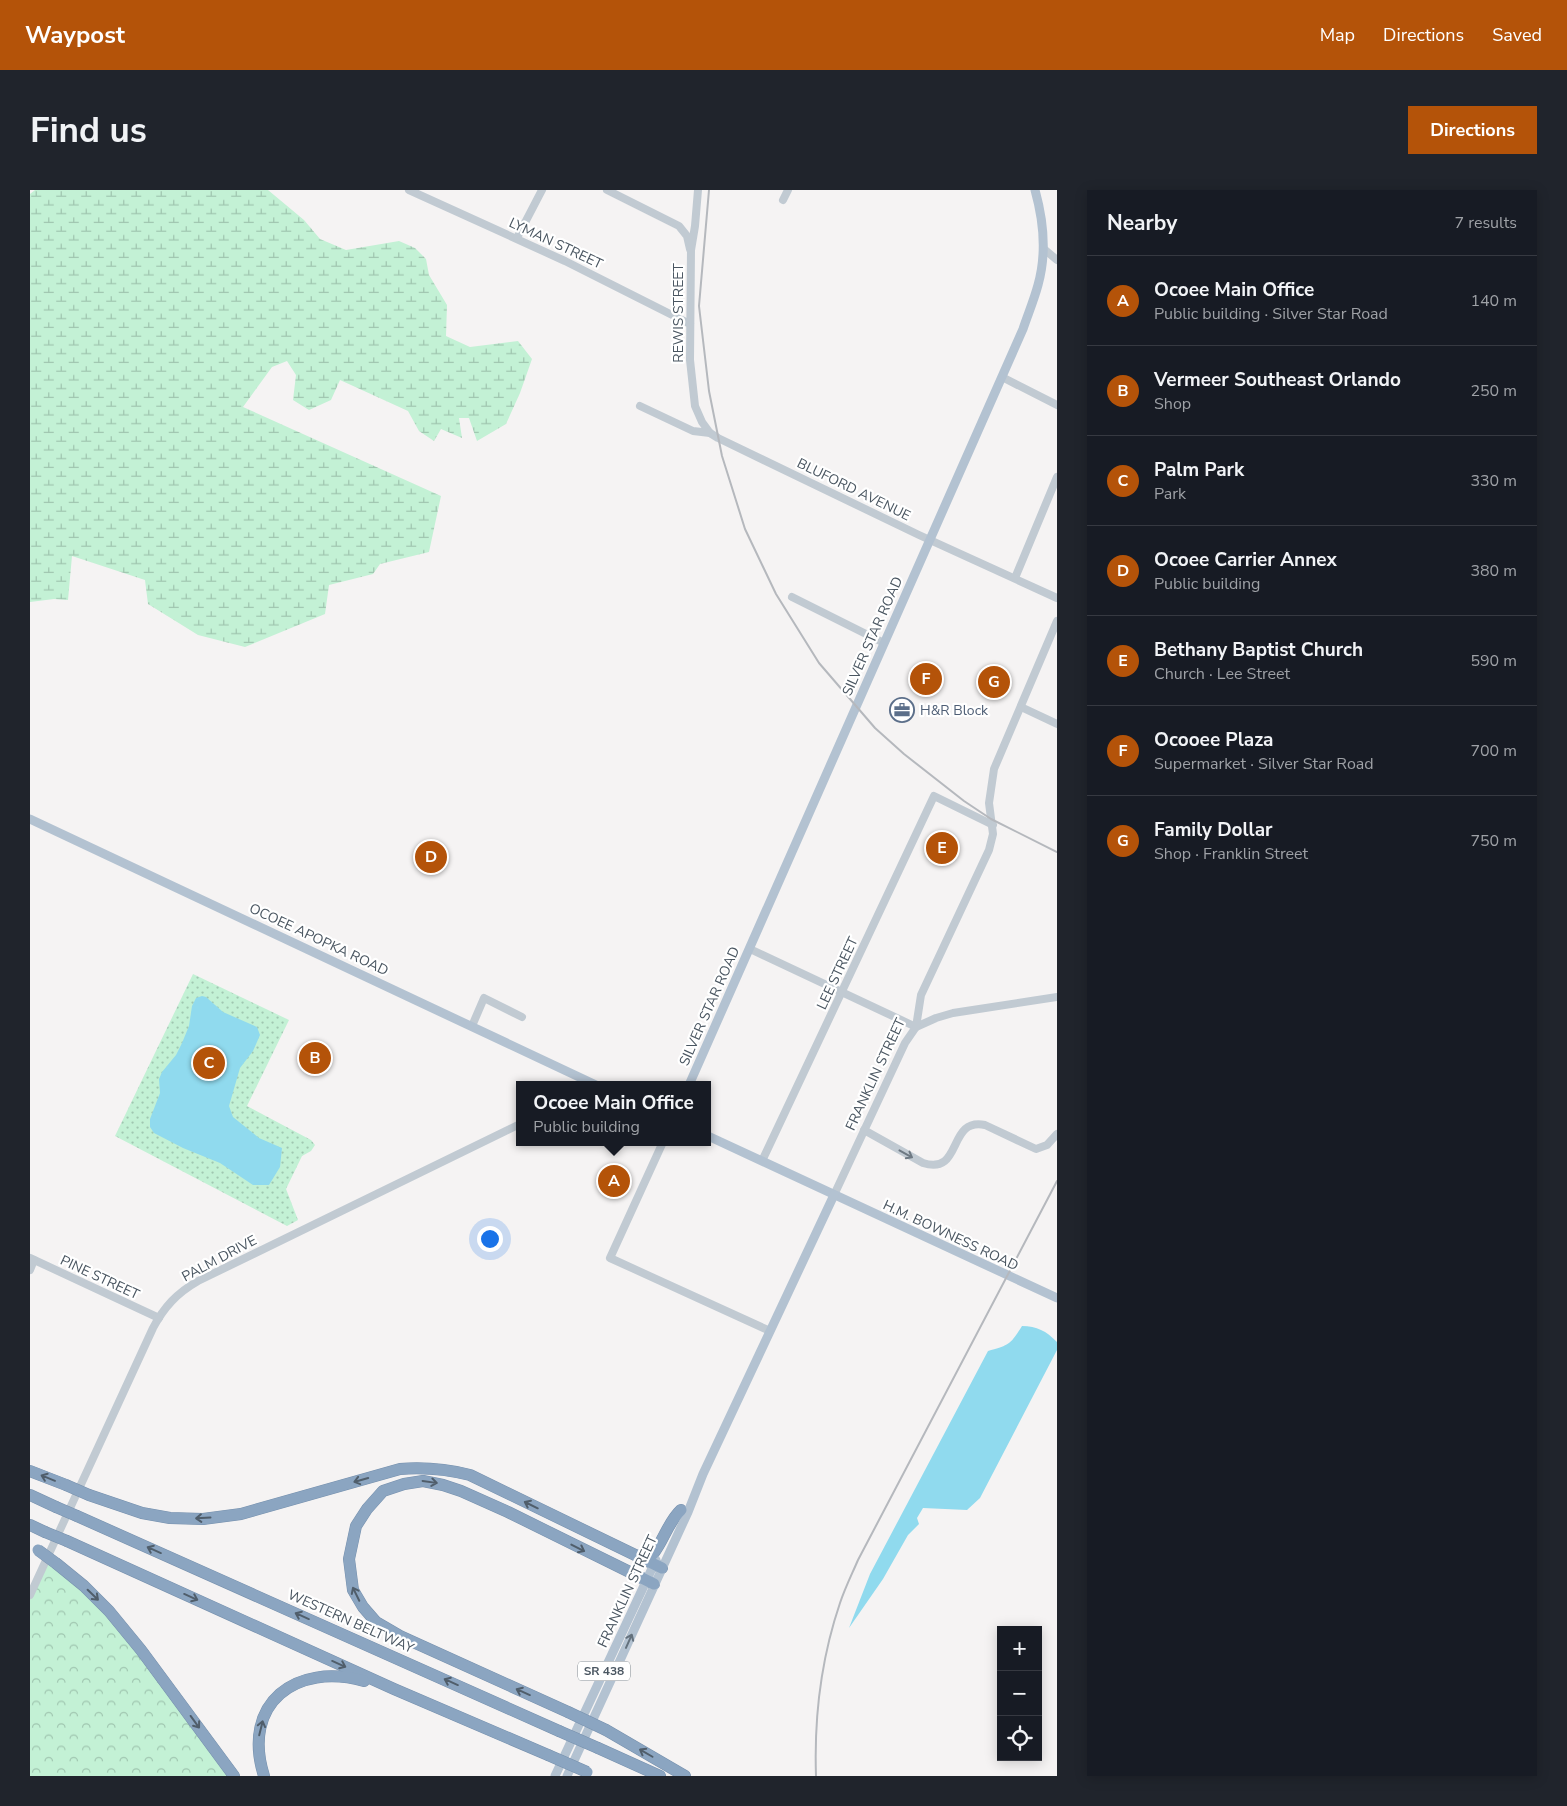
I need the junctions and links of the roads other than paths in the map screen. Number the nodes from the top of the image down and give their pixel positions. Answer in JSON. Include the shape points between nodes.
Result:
{"nodes":[{"id":1,"x":409,"y":190,"type":"edge"},
{"id":2,"x":542,"y":190,"type":"edge"},
{"id":3,"x":606,"y":190,"type":"edge"},
{"id":4,"x":698,"y":190,"type":"edge"},
{"id":5,"x":788,"y":190,"type":"edge"},
{"id":6,"x":1035,"y":190,"type":"edge"},
{"id":7,"x":783,"y":200,"type":"dead end"},
{"id":8,"x":517,"y":238,"type":"junction"},
{"id":9,"x":1044,"y":249,"type":"junction"},
{"id":10,"x":691,"y":250,"type":"junction"},
{"id":11,"x":1057,"y":260,"type":"edge"},
{"id":12,"x":690,"y":324,"type":"junction"},
{"id":13,"x":1002,"y":377,"type":"junction"},
{"id":14,"x":1057,"y":404,"type":"edge"},
{"id":15,"x":640,"y":406,"type":"dead end"},
{"id":16,"x":710,"y":433,"type":"junction"},
{"id":17,"x":1057,"y":477,"type":"edge"},
{"id":18,"x":930,"y":539,"type":"junction"},
{"id":19,"x":1016,"y":578,"type":"junction"},
{"id":20,"x":792,"y":597,"type":"dead end"},
{"id":21,"x":1057,"y":598,"type":"edge"},
{"id":22,"x":1057,"y":621,"type":"edge"},
{"id":23,"x":884,"y":644,"type":"junction"},
{"id":24,"x":1021,"y":707,"type":"junction"},
{"id":25,"x":1057,"y":724,"type":"edge"},
{"id":26,"x":30,"y":819,"type":"edge"},
{"id":27,"x":993,"y":825,"type":"junction"},
{"id":28,"x":750,"y":949,"type":"junction"},
{"id":29,"x":841,"y":993,"type":"junction"},
{"id":30,"x":1057,"y":997,"type":"edge"},
{"id":31,"x":522,"y":1016,"type":"dead end"},
{"id":32,"x":472,"y":1026,"type":"junction"},
{"id":33,"x":916,"y":1028,"type":"junction"},
{"id":34,"x":585,"y":1081,"type":"edge"},
{"id":35,"x":691,"y":1081,"type":"edge"},
{"id":36,"x":516,"y":1126,"type":"edge"},
{"id":37,"x":864,"y":1130,"type":"junction"},
{"id":38,"x":1057,"y":1134,"type":"edge"},
{"id":39,"x":711,"y":1137,"type":"edge"},
{"id":40,"x":661,"y":1146,"type":"edge"},
{"id":41,"x":762,"y":1161,"type":"junction"},
{"id":42,"x":834,"y":1195,"type":"junction"},
{"id":43,"x":32,"y":1260,"type":"edge"},
{"id":44,"x":30,"y":1270,"type":"edge"},
{"id":45,"x":1057,"y":1298,"type":"edge"},
{"id":46,"x":159,"y":1318,"type":"junction"},
{"id":47,"x":770,"y":1330,"type":"junction"},
{"id":48,"x":30,"y":1471,"type":"edge"},
{"id":49,"x":703,"y":1474,"type":"junction"},
{"id":50,"x":30,"y":1495,"type":"edge"},
{"id":51,"x":681,"y":1510,"type":"junction"},
{"id":52,"x":30,"y":1525,"type":"edge"},
{"id":53,"x":34,"y":1547,"type":"edge"},
{"id":54,"x":634,"y":1556,"type":"junction"},
{"id":55,"x":658,"y":1566,"type":"junction"},
{"id":56,"x":650,"y":1583,"type":"junction"},
{"id":57,"x":30,"y":1595,"type":"edge"},
{"id":58,"x":394,"y":1689,"type":"junction"},
{"id":59,"x":591,"y":1774,"type":"edge"},
{"id":60,"x":234,"y":1776,"type":"edge"},
{"id":61,"x":264,"y":1776,"type":"edge"},
{"id":62,"x":555,"y":1776,"type":"edge"},
{"id":63,"x":567,"y":1776,"type":"edge"},
{"id":64,"x":660,"y":1776,"type":"edge"},
{"id":65,"x":686,"y":1776,"type":"edge"}],
"edges":[{"from":1,"to":8,"type":"street","name":"LYMAN STREET"},
{"from":2,"to":8,"type":"street"},
{"from":3,"to":10,"type":"street","via":[[679,226],[687,236]]},
{"from":4,"to":10,"type":"street","name":"REWIS STREET"},
{"from":5,"to":7,"type":"street"},
{"from":6,"to":9,"type":"main road","name":"SILVER STAR ROAD","via":[[1044,230]]},
{"from":8,"to":12,"type":"street","name":"LYMAN STREET"},
{"from":9,"to":11,"type":"street"},
{"from":9,"to":13,"type":"main road","name":"SILVER STAR ROAD","via":[[1039,285]]},
{"from":10,"to":12,"type":"street","name":"REWIS STREET"},
{"from":12,"to":16,"type":"street","name":"REWIS STREET","via":[[695,406]]},
{"from":13,"to":14,"type":"street"},
{"from":13,"to":18,"type":"main road","name":"SILVER STAR ROAD"},
{"from":15,"to":16,"type":"street","name":"BLUFORD AVENUE","via":[[693,431]]},
{"from":16,"to":18,"type":"street","name":"BLUFORD AVENUE"},
{"from":17,"to":19,"type":"street"},
{"from":18,"to":19,"type":"street","name":"BLUFORD AVENUE"},
{"from":18,"to":23,"type":"main road","name":"SILVER STAR ROAD"},
{"from":19,"to":21,"type":"street","name":"BLUFORD AVENUE"},
{"from":20,"to":23,"type":"street"},
{"from":22,"to":24,"type":"street","name":"FRANKLIN STREET"},
{"from":23,"to":28,"type":"main road","name":"SILVER STAR ROAD"},
{"from":24,"to":25,"type":"street"},
{"from":24,"to":27,"type":"street","name":"FRANKLIN STREET","via":[[994,769],[990,803]]},
{"from":26,"to":32,"type":"main road","name":"OCOEE APOPKA ROAD"},
{"from":27,"to":29,"type":"street","name":"LEE STREET","via":[[934,796]]},
{"from":27,"to":33,"type":"street","name":"FRANKLIN STREET","via":[[989,850],[921,995]]},
{"from":28,"to":29,"type":"street"},
{"from":28,"to":35,"type":"main road","name":"SILVER STAR ROAD"},
{"from":29,"to":33,"type":"street"},
{"from":29,"to":41,"type":"street","name":"LEE STREET"},
{"from":30,"to":33,"type":"street","via":[[953,1013]]},
{"from":31,"to":32,"type":"street","via":[[484,998]]},
{"from":32,"to":34,"type":"main road","name":"OCOEE APOPKA ROAD"},
{"from":33,"to":37,"type":"street","name":"FRANKLIN STREET","via":[[905,1043]]},
{"from":36,"to":46,"type":"street","name":"PALM DRIVE","via":[[198,1281],[174,1298]]},
{"from":37,"to":38,"type":"street","one_way":true,"via":[[932,1166],[945,1162],[963,1132],[971,1125],[985,1125],[1036,1149],[1047,1145]]},
{"from":37,"to":42,"type":"street","name":"FRANKLIN STREET"},
{"from":39,"to":41,"type":"main road"},
{"from":40,"to":47,"type":"street","via":[[610,1258]]},
{"from":41,"to":42,"type":"main road"},
{"from":42,"to":45,"type":"main road","name":"H.M. BOWNESS ROAD"},
{"from":42,"to":47,"type":"main road","name":"FRANKLIN STREET","number":"SR 438"},
{"from":43,"to":44,"type":"street"},
{"from":43,"to":46,"type":"street","name":"PINE STREET"},
{"from":46,"to":57,"type":"street","name":"PALM DRIVE"},
{"from":47,"to":49,"type":"main road","name":"FRANKLIN STREET","number":"SR 438"},
{"from":54,"to":48,"type":"highway","one_way":true,"bridge":true,"via":[[470,1475],[446,1469],[400,1469],[241,1514],[203,1519],[142,1513]]},
{"from":49,"to":51,"type":"main road","name":"FRANKLIN STREET","number":"SR 438"},
{"from":49,"to":55,"type":"main road","name":"FRANKLIN STREET","number":"SR 438","via":[[688,1512]]},
{"from":64,"to":50,"type":"highway","name":"WESTERN BELTWAY","one_way":true,"bridge":true},
{"from":51,"to":54,"type":"highway","via":[[653,1554]]},
{"from":51,"to":55,"type":"main road","name":"FRANKLIN STREET","number":"SR 438"},
{"from":52,"to":58,"type":"highway","one_way":true,"bridge":true},
{"from":53,"to":60,"type":"highway","one_way":true,"bridge":true,"via":[[84,1586],[109,1611]]},
{"from":54,"to":55,"type":"highway"},
{"from":55,"to":56,"type":"main road","name":"FRANKLIN STREET","number":"SR 438"},
{"from":56,"to":62,"type":"main road","name":"FRANKLIN STREET","number":"SR 438"},
{"from":63,"to":56,"type":"main road","name":"FRANKLIN STREET","number":"SR 438","one_way":true},
{"from":65,"to":56,"type":"highway","one_way":true,"bridge":true,"via":[[606,1730],[376,1622],[353,1590],[349,1559],[356,1526],[383,1491],[423,1481],[461,1491],[500,1508]]},
{"from":58,"to":59,"type":"highway","bridge":true},
{"from":61,"to":58,"type":"highway","one_way":true,"via":[[259,1736],[264,1716],[280,1692],[303,1680],[324,1676],[351,1677]]}]}
